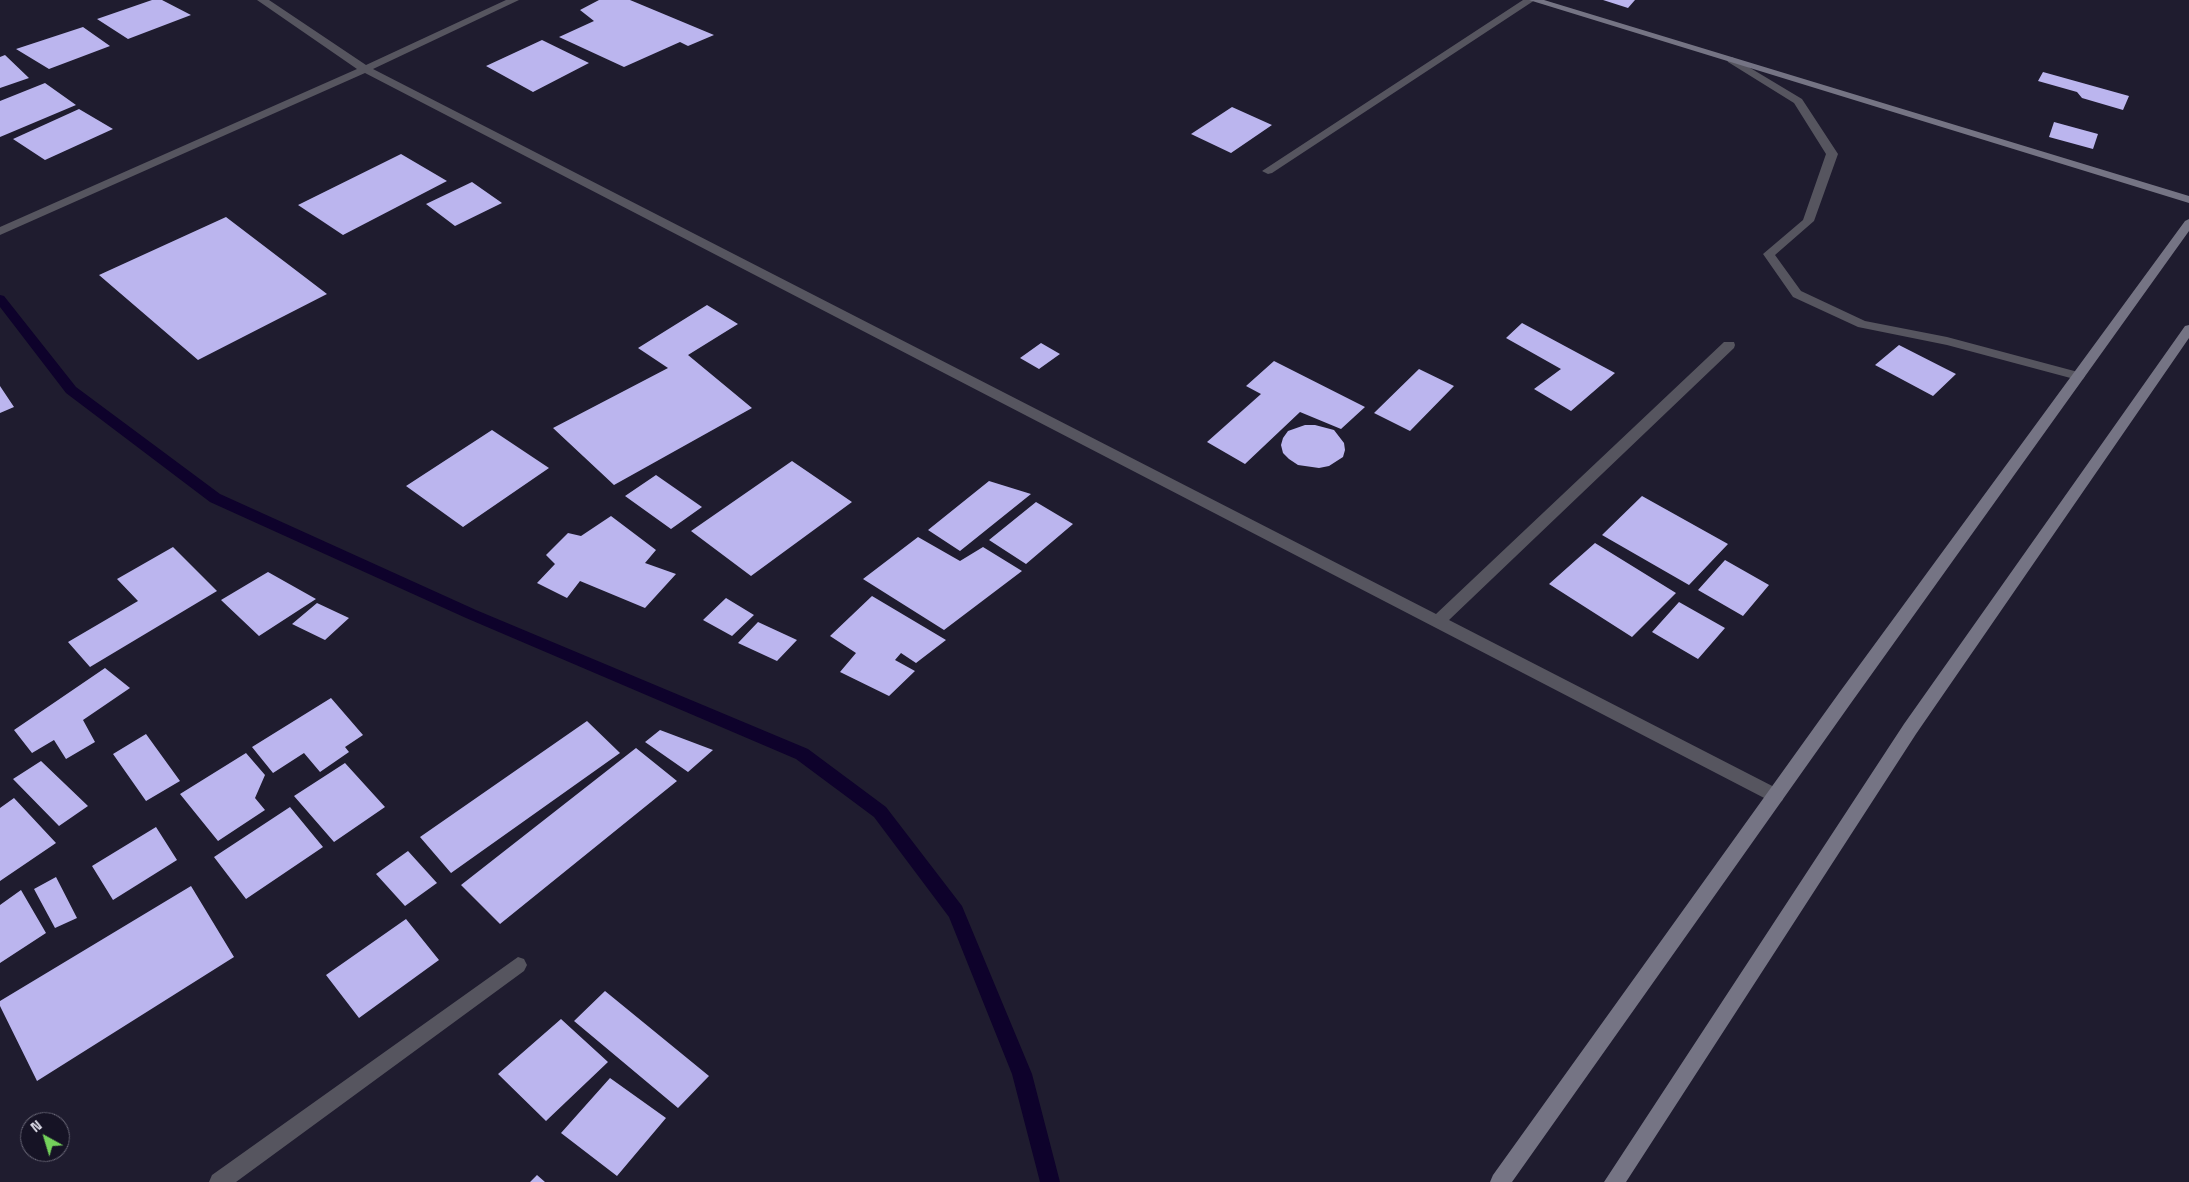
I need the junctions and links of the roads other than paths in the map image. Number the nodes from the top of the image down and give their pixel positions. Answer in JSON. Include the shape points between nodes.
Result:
{"nodes":[{"id":1,"x":262,"y":0,"type":"edge"},
{"id":2,"x":514,"y":0,"type":"edge"},
{"id":3,"x":1532,"y":0,"type":"edge"},
{"id":4,"x":1732,"y":60,"type":"junction"},
{"id":5,"x":364,"y":69,"type":"junction"},
{"id":6,"x":1268,"y":171,"type":"dead end"},
{"id":7,"x":2189,"y":200,"type":"edge"},
{"id":8,"x":2189,"y":223,"type":"edge"},
{"id":9,"x":1,"y":231,"type":"edge"},
{"id":10,"x":2189,"y":329,"type":"edge"},
{"id":11,"x":1730,"y":345,"type":"dead end"},
{"id":12,"x":2078,"y":376,"type":"junction"},
{"id":13,"x":1437,"y":622,"type":"junction"},
{"id":14,"x":1776,"y":796,"type":"junction"},
{"id":15,"x":518,"y":965,"type":"dead end"},
{"id":16,"x":219,"y":1182,"type":"edge"},
{"id":17,"x":1500,"y":1182,"type":"edge"},
{"id":18,"x":1614,"y":1182,"type":"edge"}],
"edges":[{"from":1,"to":5,"type":"street"},
{"from":2,"to":5,"type":"street"},
{"from":3,"to":4,"type":"main road"},
{"from":3,"to":6,"type":"street"},
{"from":4,"to":7,"type":"main road"},
{"from":4,"to":12,"type":"street","via":[[1798,102],[1832,154],[1808,221],[1769,254],[1797,294],[1862,324],[1947,341]]},
{"from":5,"to":9,"type":"street"},
{"from":5,"to":13,"type":"street"},
{"from":8,"to":12,"type":"main road"},
{"from":10,"to":18,"type":"main road","via":[[1910,729]]},
{"from":11,"to":13,"type":"street"},
{"from":12,"to":14,"type":"main road"},
{"from":13,"to":14,"type":"street"},
{"from":14,"to":17,"type":"main road"},
{"from":15,"to":16,"type":"street"}]}
